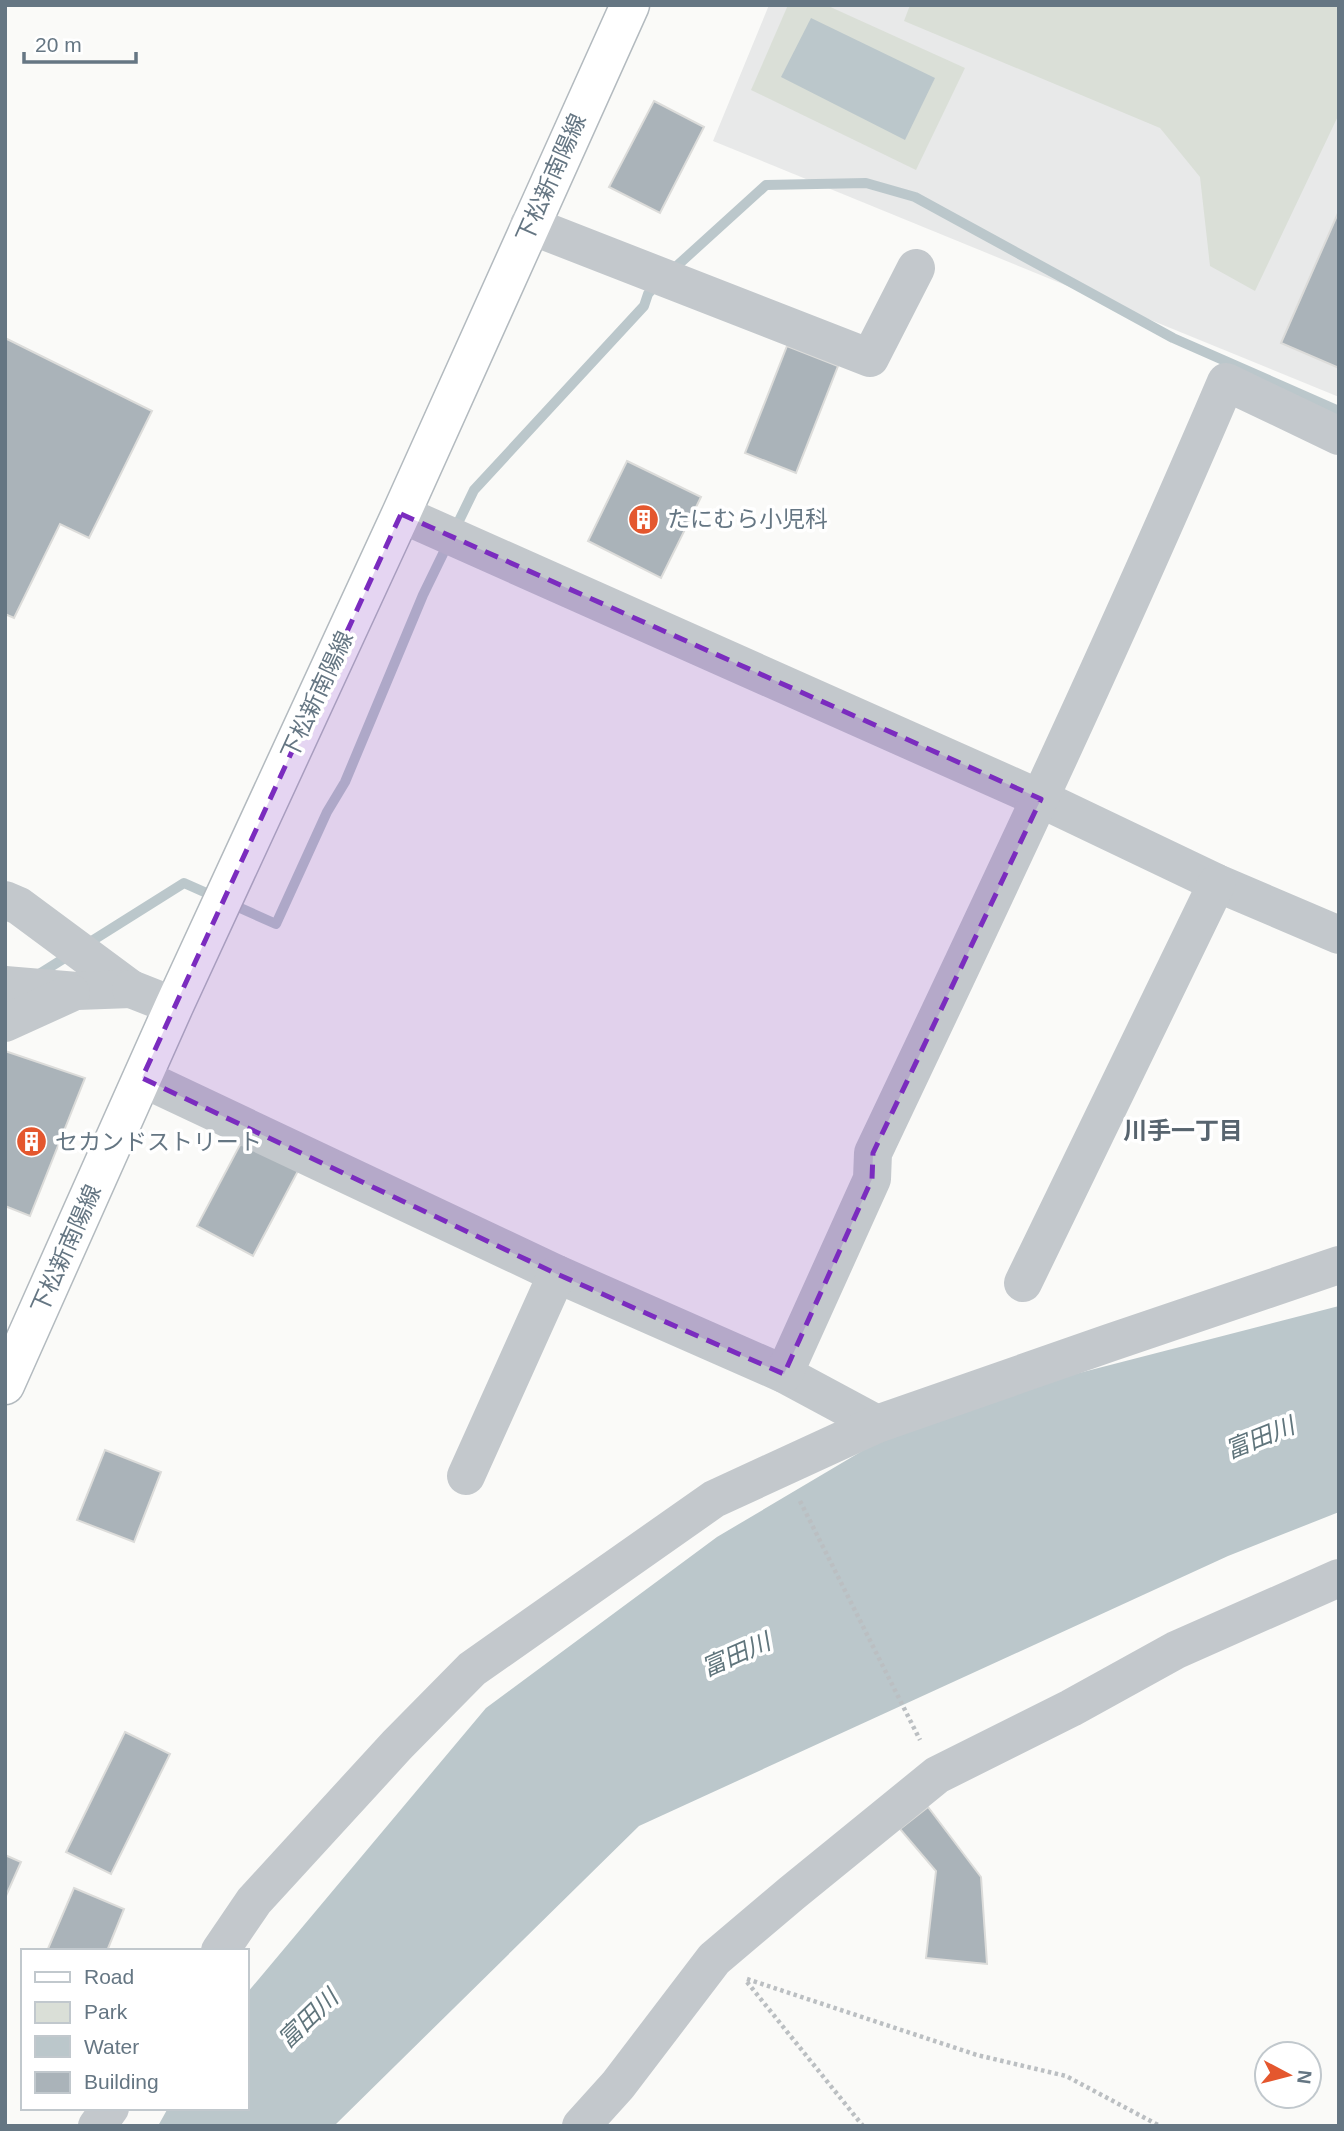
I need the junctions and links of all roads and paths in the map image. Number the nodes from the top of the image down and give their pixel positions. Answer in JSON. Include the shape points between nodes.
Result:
{"nodes":[{"id":1,"x":630,"y":5,"type":"edge"},
{"id":2,"x":529,"y":225,"type":"junction"},
{"id":3,"x":916,"y":268,"type":"dead end"},
{"id":4,"x":1339,"y":436,"type":"edge"},
{"id":5,"x":401,"y":514,"type":"junction"},
{"id":6,"x":1041,"y":799,"type":"junction"},
{"id":7,"x":1217,"y":883,"type":"junction"},
{"id":8,"x":5,"y":900,"type":"edge"},
{"id":9,"x":1339,"y":934,"type":"edge"},
{"id":10,"x":5,"y":985,"type":"edge"},
{"id":11,"x":131,"y":989,"type":"junction"},
{"id":12,"x":77,"y":991,"type":"junction"},
{"id":13,"x":174,"y":1006,"type":"junction"},
{"id":14,"x":5,"y":1023,"type":"edge"},
{"id":15,"x":142,"y":1078,"type":"junction"},
{"id":16,"x":1339,"y":1265,"type":"edge"},
{"id":17,"x":556,"y":1274,"type":"junction"},
{"id":18,"x":1023,"y":1283,"type":"dead end"},
{"id":19,"x":784,"y":1374,"type":"junction"},
{"id":20,"x":5,"y":1384,"type":"edge"},
{"id":21,"x":877,"y":1424,"type":"junction"},
{"id":22,"x":466,"y":1476,"type":"dead end"},
{"id":23,"x":797,"y":1495,"type":"dead end"},
{"id":24,"x":1339,"y":1578,"type":"edge"},
{"id":25,"x":923,"y":1747,"type":"dead end"},
{"id":26,"x":221,"y":1949,"type":"edge"},
{"id":27,"x":109,"y":2110,"type":"edge"},
{"id":28,"x":97,"y":2126,"type":"edge"},
{"id":29,"x":581,"y":2126,"type":"edge"},
{"id":30,"x":863,"y":2126,"type":"edge"},
{"id":31,"x":1160,"y":2126,"type":"edge"}],
"edges":[{"from":1,"to":2,"type":"main road","name":"下松新南陽線"},
{"from":2,"to":3,"type":"street","via":[[870,358]]},
{"from":2,"to":5,"type":"main road","name":"下松新南陽線"},
{"from":4,"to":6,"type":"street","via":[[1226,382]]},
{"from":5,"to":6,"type":"street"},
{"from":5,"to":13,"type":"main road","name":"下松新南陽線"},
{"from":6,"to":7,"type":"street"},
{"from":6,"to":19,"type":"street","via":[[873,1153],[872,1179]]},
{"from":7,"to":9,"type":"street"},
{"from":7,"to":18,"type":"street"},
{"from":8,"to":11,"type":"street"},
{"from":10,"to":12,"type":"street"},
{"from":11,"to":12,"type":"street"},
{"from":11,"to":13,"type":"street"},
{"from":12,"to":14,"type":"street"},
{"from":13,"to":15,"type":"main road","name":"下松新南陽線"},
{"from":15,"to":17,"type":"street"},
{"from":15,"to":20,"type":"main road","name":"下松新南陽線"},
{"from":16,"to":21,"type":"street"},
{"from":17,"to":19,"type":"street"},
{"from":17,"to":22,"type":"street"},
{"from":19,"to":21,"type":"street"},
{"from":21,"to":26,"type":"street","via":[[714,1499],[472,1669],[254,1902]]},
{"from":23,"to":25,"type":"path"},
{"from":24,"to":29,"type":"street","via":[[1176,1650],[937,1775],[714,1959]]},
{"from":27,"to":28,"type":"street"},
{"from":30,"to":31,"type":"path","via":[[744,1978],[977,2055],[1066,2076]]}]}
